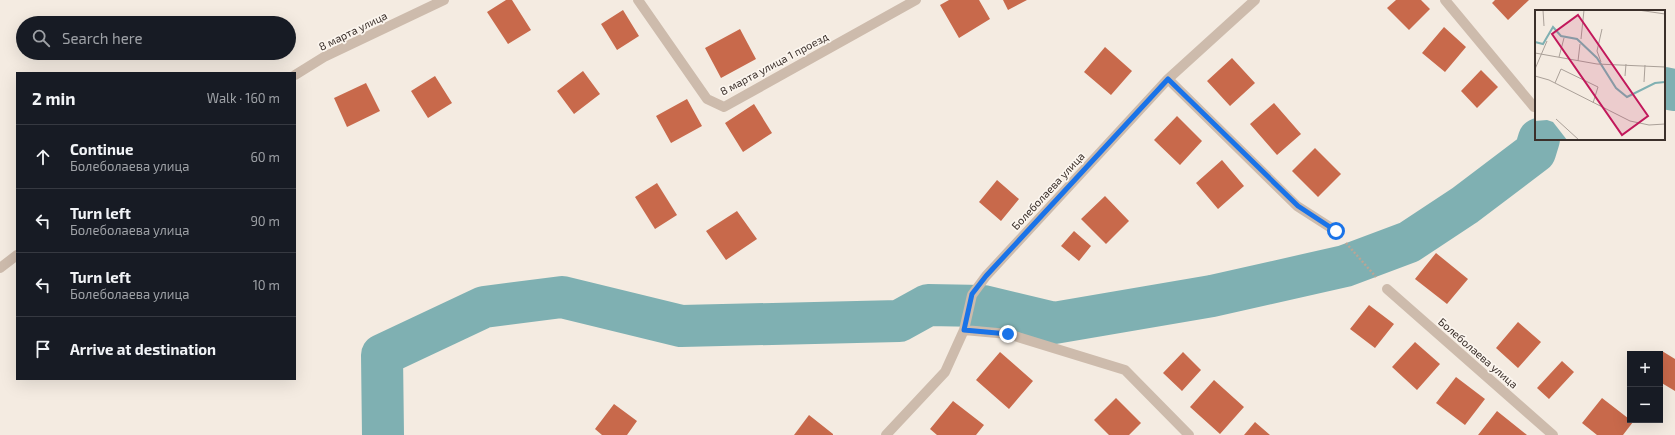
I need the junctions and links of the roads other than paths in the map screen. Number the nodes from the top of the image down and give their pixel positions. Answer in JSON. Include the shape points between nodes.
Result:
{"nodes":[{"id":1,"x":444,"y":0,"type":"edge"},
{"id":2,"x":638,"y":0,"type":"edge"},
{"id":3,"x":916,"y":0,"type":"edge"},
{"id":4,"x":1255,"y":0,"type":"edge"},
{"id":5,"x":1444,"y":0,"type":"edge"},
{"id":6,"x":296,"y":74,"type":"edge"},
{"id":7,"x":1168,"y":79,"type":"junction"},
{"id":8,"x":1534,"y":107,"type":"dead end"},
{"id":9,"x":1336,"y":231,"type":"road end"},
{"id":10,"x":16,"y":256,"type":"edge"},
{"id":11,"x":0,"y":268,"type":"edge"},
{"id":12,"x":1387,"y":289,"type":"road end"},
{"id":13,"x":964,"y":330,"type":"junction"},
{"id":14,"x":886,"y":435,"type":"edge"},
{"id":15,"x":1189,"y":435,"type":"edge"},
{"id":16,"x":1553,"y":435,"type":"edge"}],
"edges":[{"from":1,"to":6,"type":"street","name":"8 марта улица","via":[[324,57]]},
{"from":2,"to":3,"type":"street","name":"8 марта улица 1 проезд","via":[[707,99],[724,107]]},
{"from":4,"to":7,"type":"street","name":"Болеболаева улица"},
{"from":5,"to":8,"type":"street"},
{"from":7,"to":9,"type":"street","via":[[1298,206]]},
{"from":7,"to":13,"type":"street","name":"Болеболаева улица","via":[[986,276],[972,294]]},
{"from":10,"to":11,"type":"street"},
{"from":12,"to":16,"type":"street","name":"Болеболаева улица"},
{"from":13,"to":14,"type":"street","name":"Болеболаева улица","via":[[945,372]]},
{"from":13,"to":15,"type":"street","via":[[1008,334],[1125,370]]}]}
